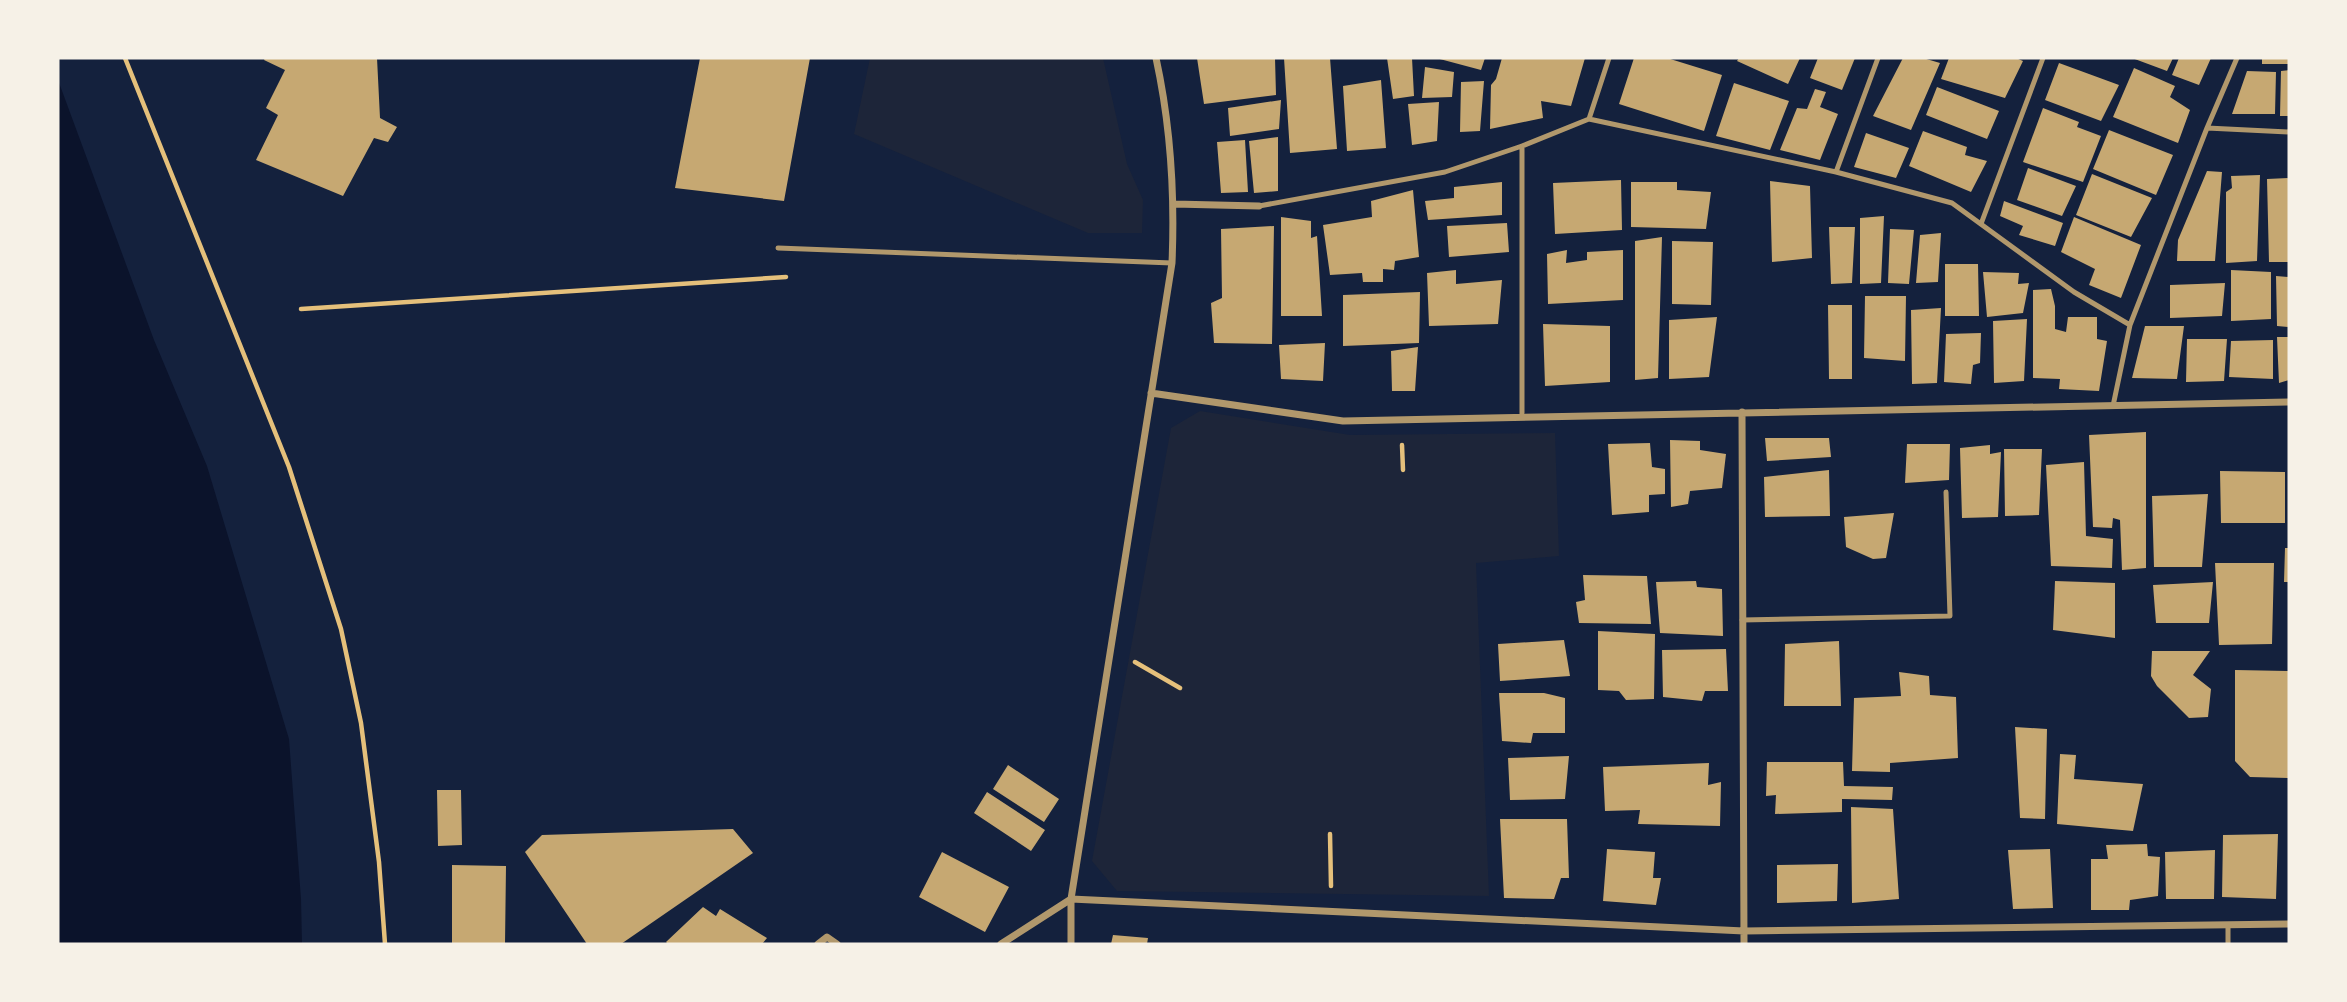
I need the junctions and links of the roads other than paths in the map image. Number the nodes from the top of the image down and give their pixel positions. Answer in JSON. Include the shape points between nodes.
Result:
{"nodes":[{"id":1,"x":1156,"y":58,"type":"edge"},
{"id":2,"x":1609,"y":58,"type":"edge"},
{"id":3,"x":1878,"y":58,"type":"edge"},
{"id":4,"x":2043,"y":58,"type":"edge"},
{"id":5,"x":2237,"y":58,"type":"edge"},
{"id":6,"x":1589,"y":120,"type":"junction"},
{"id":7,"x":2207,"y":128,"type":"junction"},
{"id":8,"x":2289,"y":132,"type":"edge"},
{"id":9,"x":1522,"y":146,"type":"junction"},
{"id":10,"x":1836,"y":172,"type":"junction"},
{"id":11,"x":1174,"y":204,"type":"junction"},
{"id":12,"x":1259,"y":205,"type":"joint"},
{"id":13,"x":1981,"y":224,"type":"junction"},
{"id":14,"x":778,"y":248,"type":"dead end"},
{"id":15,"x":1172,"y":263,"type":"junction"},
{"id":16,"x":2130,"y":325,"type":"junction"},
{"id":17,"x":1151,"y":393,"type":"junction"},
{"id":18,"x":2289,"y":402,"type":"edge"},
{"id":19,"x":2113,"y":406,"type":"junction"},
{"id":20,"x":1742,"y":412,"type":"junction"},
{"id":21,"x":1522,"y":417,"type":"junction"},
{"id":22,"x":1946,"y":492,"type":"dead end"},
{"id":23,"x":1742,"y":620,"type":"junction"},
{"id":24,"x":1071,"y":899,"type":"junction"},
{"id":25,"x":2289,"y":924,"type":"edge"},
{"id":26,"x":2228,"y":925,"type":"junction"},
{"id":27,"x":1744,"y":931,"type":"junction"},
{"id":28,"x":818,"y":944,"type":"edge"},
{"id":29,"x":837,"y":944,"type":"edge"},
{"id":30,"x":1001,"y":944,"type":"edge"},
{"id":31,"x":1071,"y":944,"type":"edge"},
{"id":32,"x":1744,"y":944,"type":"edge"},
{"id":33,"x":2228,"y":944,"type":"edge"}],
"edges":[{"from":1,"to":11,"type":"street","via":[[1165,101]]},
{"from":2,"to":6,"type":"lane"},
{"from":3,"to":10,"type":"lane"},
{"from":4,"to":13,"type":"lane"},
{"from":5,"to":7,"type":"lane"},
{"from":6,"to":9,"type":"lane"},
{"from":6,"to":10,"type":"lane"},
{"from":7,"to":8,"type":"lane"},
{"from":7,"to":16,"type":"lane"},
{"from":9,"to":12,"type":"lane","via":[[1444,172]]},
{"from":9,"to":21,"type":"lane"},
{"from":10,"to":13,"type":"lane","via":[[1952,203]]},
{"from":11,"to":12,"type":"street"},
{"from":11,"to":15,"type":"street"},
{"from":13,"to":16,"type":"lane","via":[[2074,292]]},
{"from":14,"to":15,"type":"lane"},
{"from":15,"to":17,"type":"street"},
{"from":16,"to":19,"type":"lane"},
{"from":17,"to":21,"type":"street","via":[[1343,421]]},
{"from":17,"to":24,"type":"street"},
{"from":18,"to":19,"type":"street"},
{"from":19,"to":20,"type":"street"},
{"from":20,"to":21,"type":"street"},
{"from":20,"to":23,"type":"street"},
{"from":22,"to":23,"type":"lane","via":[[1950,616]]},
{"from":23,"to":27,"type":"street"},
{"from":24,"to":27,"type":"street"},
{"from":24,"to":30,"type":"street"},
{"from":24,"to":31,"type":"street"},
{"from":25,"to":26,"type":"street"},
{"from":26,"to":27,"type":"street"},
{"from":26,"to":33,"type":"lane"},
{"from":27,"to":32,"type":"street"},
{"from":28,"to":29,"type":"street","via":[[827,937]]}]}
